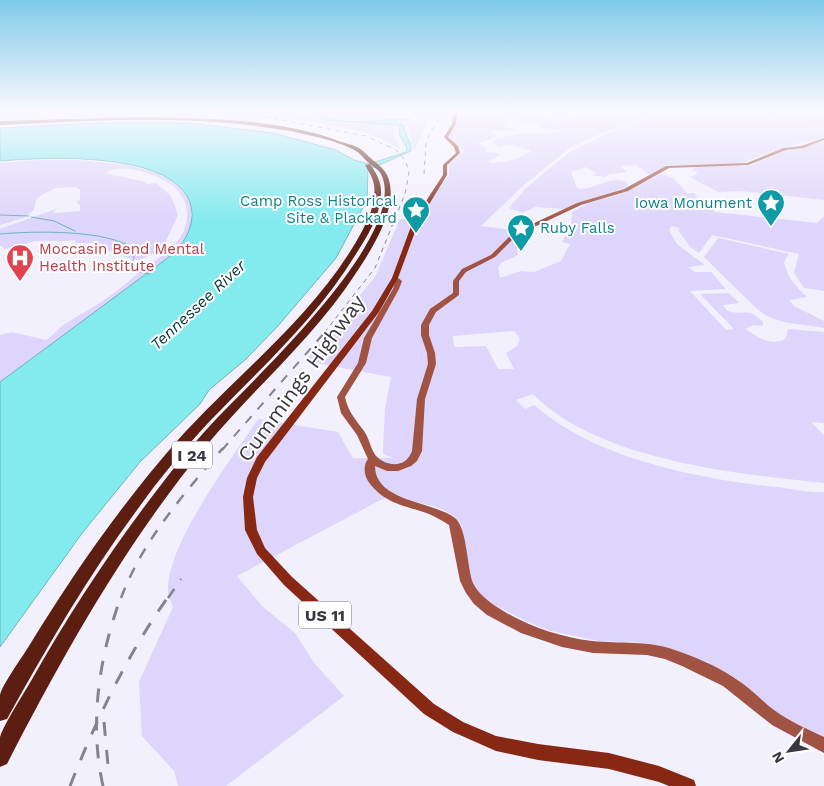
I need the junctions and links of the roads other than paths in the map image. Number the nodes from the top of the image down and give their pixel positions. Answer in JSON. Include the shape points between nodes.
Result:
{"nodes":[{"id":1,"x":342,"y":149,"type":"edge"},
{"id":2,"x":353,"y":149,"type":"edge"},
{"id":3,"x":455,"y":149,"type":"edge"},
{"id":4,"x":788,"y":149,"type":"edge"},
{"id":5,"x":372,"y":165,"type":"junction"},
{"id":6,"x":395,"y":278,"type":"junction"},
{"id":7,"x":373,"y":459,"type":"junction"},
{"id":8,"x":0,"y":712,"type":"edge"},
{"id":9,"x":824,"y":745,"type":"edge"},
{"id":10,"x":0,"y":757,"type":"edge"},
{"id":11,"x":688,"y":786,"type":"edge"}],
"edges":[{"from":1,"to":5,"type":"highway"},
{"from":2,"to":5,"type":"highway"},
{"from":3,"to":6,"type":"main road","name":"Cummings Highway","number":"US 11","via":[[458,153],[445,165],[445,175],[411,232]]},
{"from":4,"to":7,"type":"main road","via":[[750,164],[671,166],[626,190],[579,204],[511,237],[497,254],[459,275],[457,294],[437,308],[426,322],[424,335],[432,359],[421,399],[416,456],[408,464],[394,468]]},
{"from":5,"to":8,"type":"highway","number":"I 24","via":[[378,186],[375,208],[344,268],[297,326],[182,445],[151,483],[74,588]]},
{"from":5,"to":10,"type":"highway","number":"I 24","via":[[388,184],[386,204],[375,235],[356,268],[320,316],[204,441],[147,512],[66,638]]},
{"from":6,"to":7,"type":"main road","via":[[399,281],[396,289],[368,338],[362,363],[341,397],[345,412],[365,439]]},
{"from":6,"to":11,"type":"main road","name":"Cummings Highway","number":"US 11","via":[[367,324],[289,421],[256,470],[249,492],[248,514],[261,551],[288,581],[429,709],[458,727],[496,743],[609,761],[659,774]]},
{"from":7,"to":9,"type":"main road","via":[[370,476],[386,493],[404,503],[444,515],[454,523],[466,581],[479,601],[492,610],[531,630],[572,644],[638,647],[664,652],[735,686],[769,714]]}]}
